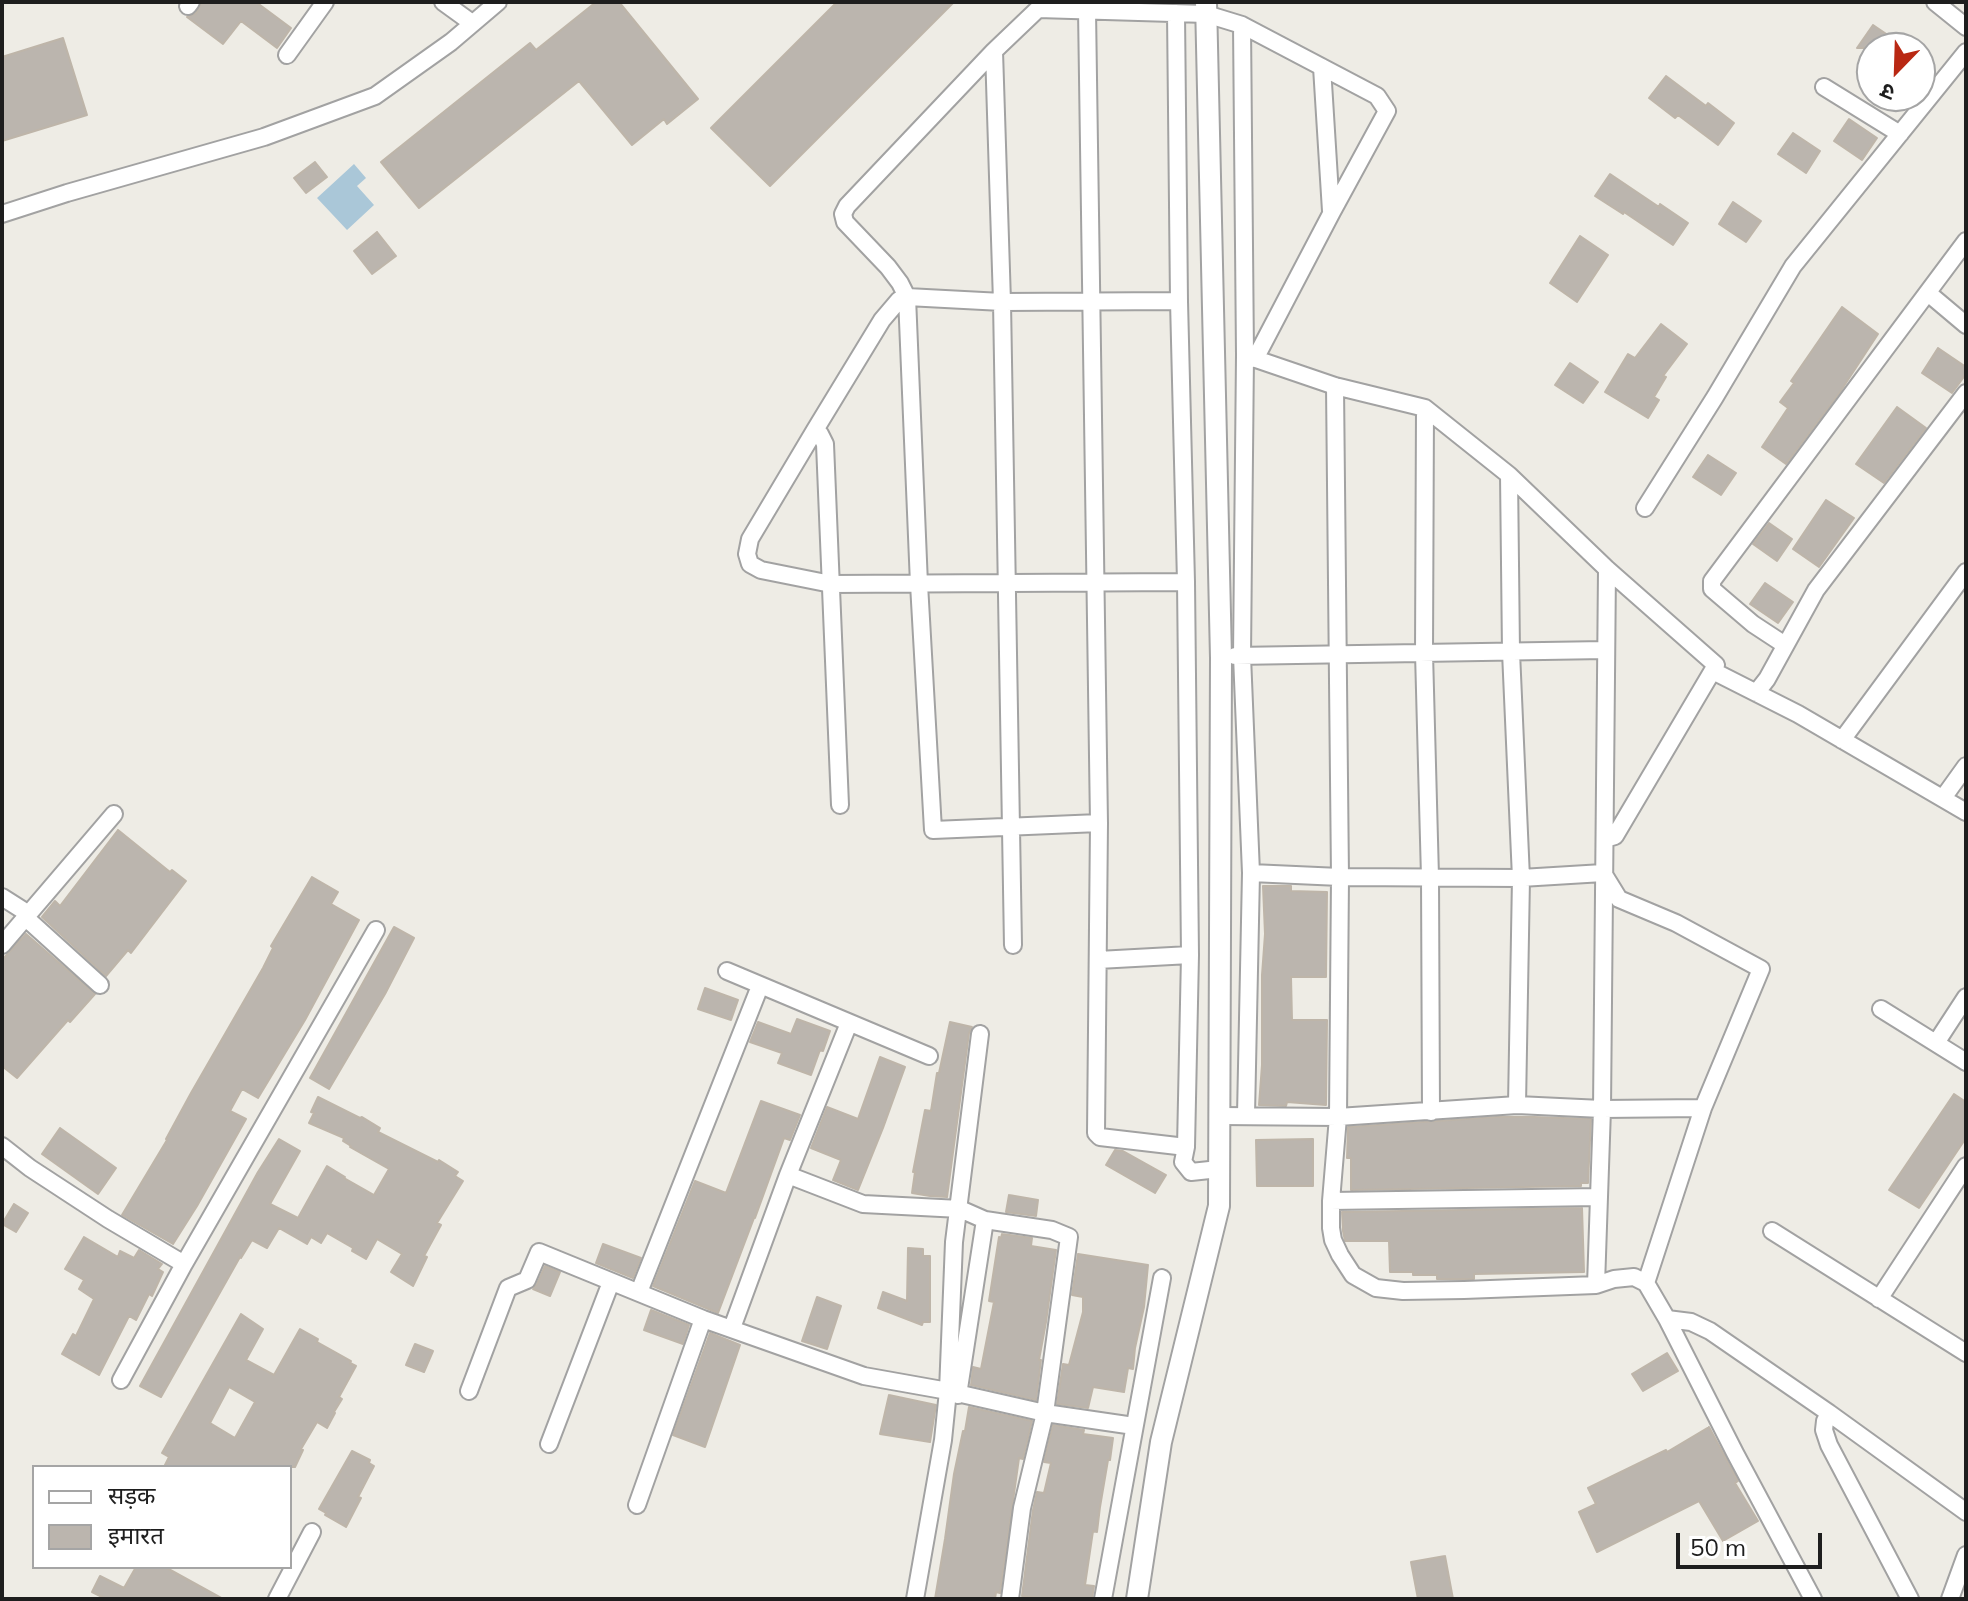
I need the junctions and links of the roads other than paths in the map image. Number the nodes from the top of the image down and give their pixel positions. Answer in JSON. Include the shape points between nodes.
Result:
{"nodes":[{"id":1,"x":325,"y":2,"type":"edge"},
{"id":2,"x":443,"y":2,"type":"edge"},
{"id":3,"x":498,"y":2,"type":"edge"},
{"id":4,"x":1935,"y":2,"type":"edge"},
{"id":5,"x":1206,"y":8,"type":"edge"},
{"id":6,"x":1087,"y":10,"type":"junction"},
{"id":7,"x":1176,"y":13,"type":"junction"},
{"id":8,"x":472,"y":23,"type":"junction"},
{"id":9,"x":1242,"y":25,"type":"junction"},
{"id":10,"x":1966,"y":27,"type":"edge"},
{"id":11,"x":994,"y":51,"type":"junction"},
{"id":12,"x":1966,"y":52,"type":"edge"},
{"id":13,"x":287,"y":55,"type":"dead end"},
{"id":14,"x":1322,"y":67,"type":"junction"},
{"id":15,"x":1824,"y":87,"type":"dead end"},
{"id":16,"x":1900,"y":134,"type":"junction"},
{"id":17,"x":1332,"y":212,"type":"junction"},
{"id":18,"x":2,"y":214,"type":"edge"},
{"id":19,"x":1966,"y":241,"type":"edge"},
{"id":20,"x":1928,"y":293,"type":"junction"},
{"id":21,"x":907,"y":297,"type":"junction"},
{"id":22,"x":1179,"y":301,"type":"junction"},
{"id":23,"x":1002,"y":302,"type":"junction"},
{"id":24,"x":1092,"y":302,"type":"junction"},
{"id":25,"x":1966,"y":325,"type":"edge"},
{"id":26,"x":1250,"y":357,"type":"junction"},
{"id":27,"x":1335,"y":386,"type":"junction"},
{"id":28,"x":1966,"y":393,"type":"edge"},
{"id":29,"x":1425,"y":408,"type":"junction"},
{"id":30,"x":815,"y":430,"type":"junction"},
{"id":31,"x":1509,"y":475,"type":"junction"},
{"id":32,"x":1645,"y":508,"type":"dead end"},
{"id":33,"x":1607,"y":569,"type":"junction"},
{"id":34,"x":1966,"y":572,"type":"edge"},
{"id":35,"x":1186,"y":582,"type":"junction"},
{"id":36,"x":1007,"y":583,"type":"junction"},
{"id":37,"x":1095,"y":583,"type":"junction"},
{"id":38,"x":831,"y":584,"type":"junction"},
{"id":39,"x":919,"y":584,"type":"junction"},
{"id":40,"x":1785,"y":645,"type":"junction"},
{"id":41,"x":1605,"y":650,"type":"junction"},
{"id":42,"x":1511,"y":652,"type":"junction"},
{"id":43,"x":1424,"y":653,"type":"junction"},
{"id":44,"x":1337,"y":654,"type":"junction"},
{"id":45,"x":1242,"y":656,"type":"junction"},
{"id":46,"x":1221,"y":658,"type":"junction"},
{"id":47,"x":1713,"y":671,"type":"junction"},
{"id":48,"x":1756,"y":693,"type":"junction"},
{"id":49,"x":1842,"y":740,"type":"junction"},
{"id":50,"x":1966,"y":766,"type":"edge"},
{"id":51,"x":1943,"y":798,"type":"junction"},
{"id":52,"x":840,"y":805,"type":"dead end"},
{"id":53,"x":1966,"y":812,"type":"edge"},
{"id":54,"x":114,"y":814,"type":"dead end"},
{"id":55,"x":1099,"y":823,"type":"junction"},
{"id":56,"x":1011,"y":827,"type":"junction"},
{"id":57,"x":1605,"y":839,"type":"junction"},
{"id":58,"x":1251,"y":873,"type":"junction"},
{"id":59,"x":1603,"y":873,"type":"junction"},
{"id":60,"x":1340,"y":877,"type":"junction"},
{"id":61,"x":1430,"y":877,"type":"junction"},
{"id":62,"x":1521,"y":878,"type":"junction"},
{"id":63,"x":2,"y":897,"type":"edge"},
{"id":64,"x":26,"y":918,"type":"junction"},
{"id":65,"x":376,"y":930,"type":"dead end"},
{"id":66,"x":2,"y":945,"type":"edge"},
{"id":67,"x":1013,"y":945,"type":"dead end"},
{"id":68,"x":1190,"y":955,"type":"junction"},
{"id":69,"x":1098,"y":960,"type":"junction"},
{"id":70,"x":727,"y":971,"type":"dead end"},
{"id":71,"x":100,"y":985,"type":"dead end"},
{"id":72,"x":760,"y":986,"type":"junction"},
{"id":73,"x":1966,"y":997,"type":"edge"},
{"id":74,"x":1881,"y":1009,"type":"dead end"},
{"id":75,"x":849,"y":1023,"type":"junction"},
{"id":76,"x":980,"y":1034,"type":"dead end"},
{"id":77,"x":1936,"y":1043,"type":"junction"},
{"id":78,"x":929,"y":1056,"type":"dead end"},
{"id":79,"x":1966,"y":1062,"type":"edge"},
{"id":80,"x":1517,"y":1105,"type":"junction"},
{"id":81,"x":1703,"y":1108,"type":"junction"},
{"id":82,"x":1602,"y":1109,"type":"junction"},
{"id":83,"x":1431,"y":1112,"type":"junction"},
{"id":84,"x":1246,"y":1115,"type":"junction"},
{"id":85,"x":1221,"y":1116,"type":"junction"},
{"id":86,"x":1338,"y":1117,"type":"junction"},
{"id":87,"x":2,"y":1146,"type":"edge"},
{"id":88,"x":1186,"y":1147,"type":"junction"},
{"id":89,"x":1966,"y":1166,"type":"edge"},
{"id":90,"x":1219,"y":1169,"type":"junction"},
{"id":91,"x":788,"y":1175,"type":"junction"},
{"id":92,"x":1598,"y":1197,"type":"junction"},
{"id":93,"x":1331,"y":1201,"type":"junction"},
{"id":94,"x":960,"y":1209,"type":"junction"},
{"id":95,"x":985,"y":1220,"type":"junction"},
{"id":96,"x":1772,"y":1231,"type":"dead end"},
{"id":97,"x":184,"y":1264,"type":"junction"},
{"id":98,"x":1162,"y":1278,"type":"dead end"},
{"id":99,"x":611,"y":1282,"type":"junction"},
{"id":100,"x":1646,"y":1283,"type":"junction"},
{"id":101,"x":1596,"y":1285,"type":"junction"},
{"id":102,"x":639,"y":1292,"type":"junction"},
{"id":103,"x":1879,"y":1299,"type":"junction"},
{"id":104,"x":703,"y":1319,"type":"junction"},
{"id":105,"x":1667,"y":1319,"type":"junction"},
{"id":106,"x":732,"y":1328,"type":"junction"},
{"id":107,"x":1966,"y":1353,"type":"edge"},
{"id":108,"x":121,"y":1380,"type":"dead end"},
{"id":109,"x":469,"y":1391,"type":"dead end"},
{"id":110,"x":953,"y":1393,"type":"junction"},
{"id":111,"x":1045,"y":1413,"type":"junction"},
{"id":112,"x":1829,"y":1413,"type":"junction"},
{"id":113,"x":1134,"y":1426,"type":"junction"},
{"id":114,"x":549,"y":1444,"type":"dead end"},
{"id":115,"x":637,"y":1505,"type":"dead end"},
{"id":116,"x":1966,"y":1512,"type":"edge"},
{"id":117,"x":312,"y":1532,"type":"dead end"},
{"id":118,"x":1966,"y":1555,"type":"edge"},
{"id":119,"x":277,"y":1599,"type":"edge"},
{"id":120,"x":915,"y":1599,"type":"edge"},
{"id":121,"x":1010,"y":1599,"type":"edge"},
{"id":122,"x":1103,"y":1599,"type":"edge"},
{"id":123,"x":1137,"y":1599,"type":"edge"},
{"id":124,"x":1813,"y":1599,"type":"edge"},
{"id":125,"x":1910,"y":1599,"type":"edge"},
{"id":126,"x":1950,"y":1599,"type":"edge"}],
"edges":[{"from":1,"to":13,"type":"street"},
{"from":2,"to":8,"type":"street"},
{"from":3,"to":8,"type":"street"},
{"from":4,"to":10,"type":"street"},
{"from":5,"to":7,"type":"street"},
{"from":5,"to":9,"type":"street"},
{"from":5,"to":46,"type":"street"},
{"from":6,"to":7,"type":"street"},
{"from":6,"to":11,"type":"street","via":[[1038,9]]},
{"from":6,"to":24,"type":"street"},
{"from":7,"to":22,"type":"street"},
{"from":8,"to":18,"type":"street","via":[[375,96],[264,137]]},
{"from":9,"to":14,"type":"street"},
{"from":9,"to":26,"type":"street"},
{"from":11,"to":21,"type":"street","via":[[843,214]]},
{"from":11,"to":23,"type":"street"},
{"from":12,"to":16,"type":"street"},
{"from":14,"to":17,"type":"street"},
{"from":14,"to":17,"type":"street","via":[[1377,96],[1387,111]]},
{"from":15,"to":16,"type":"street"},
{"from":16,"to":32,"type":"street","via":[[1793,266]]},
{"from":17,"to":26,"type":"street"},
{"from":19,"to":20,"type":"street"},
{"from":20,"to":25,"type":"street"},
{"from":20,"to":40,"type":"street","via":[[1712,581],[1712,589]]},
{"from":21,"to":23,"type":"street"},
{"from":21,"to":30,"type":"street","via":[[882,320]]},
{"from":21,"to":39,"type":"street"},
{"from":22,"to":24,"type":"street"},
{"from":22,"to":35,"type":"street"},
{"from":23,"to":24,"type":"street"},
{"from":23,"to":36,"type":"street"},
{"from":24,"to":37,"type":"street"},
{"from":26,"to":27,"type":"street"},
{"from":26,"to":45,"type":"street"},
{"from":27,"to":29,"type":"street"},
{"from":27,"to":44,"type":"street"},
{"from":28,"to":40,"type":"street","via":[[1816,590]]},
{"from":29,"to":31,"type":"street"},
{"from":29,"to":43,"type":"street"},
{"from":30,"to":38,"type":"street","via":[[825,444]]},
{"from":30,"to":38,"type":"street","via":[[750,539],[747,554],[750,564],[761,570]]},
{"from":31,"to":33,"type":"street"},
{"from":31,"to":42,"type":"street"},
{"from":33,"to":41,"type":"street"},
{"from":33,"to":47,"type":"street","via":[[1716,665]]},
{"from":34,"to":49,"type":"street"},
{"from":35,"to":37,"type":"street"},
{"from":35,"to":68,"type":"street"},
{"from":36,"to":37,"type":"street"},
{"from":36,"to":39,"type":"street"},
{"from":36,"to":56,"type":"street"},
{"from":37,"to":55,"type":"street"},
{"from":38,"to":39,"type":"street"},
{"from":38,"to":52,"type":"street"},
{"from":39,"to":56,"type":"street","via":[[933,830]]},
{"from":40,"to":48,"type":"street"},
{"from":41,"to":42,"type":"street"},
{"from":41,"to":57,"type":"street"},
{"from":42,"to":43,"type":"street"},
{"from":42,"to":62,"type":"street"},
{"from":43,"to":44,"type":"street"},
{"from":43,"to":61,"type":"street"},
{"from":44,"to":45,"type":"street"},
{"from":44,"to":60,"type":"street"},
{"from":45,"to":46,"type":"street"},
{"from":45,"to":58,"type":"street"},
{"from":46,"to":85,"type":"street"},
{"from":47,"to":48,"type":"street"},
{"from":47,"to":57,"type":"street","via":[[1615,836]]},
{"from":48,"to":49,"type":"street"},
{"from":49,"to":51,"type":"street"},
{"from":50,"to":51,"type":"street"},
{"from":51,"to":53,"type":"street"},
{"from":54,"to":64,"type":"street"},
{"from":55,"to":56,"type":"street"},
{"from":55,"to":69,"type":"street"},
{"from":56,"to":67,"type":"street"},
{"from":57,"to":59,"type":"street"},
{"from":58,"to":60,"type":"street"},
{"from":58,"to":84,"type":"street"},
{"from":59,"to":62,"type":"street"},
{"from":59,"to":81,"type":"street","via":[[1619,899],[1761,969]]},
{"from":59,"to":82,"type":"street"},
{"from":60,"to":61,"type":"street"},
{"from":60,"to":86,"type":"street"},
{"from":61,"to":62,"type":"street"},
{"from":61,"to":83,"type":"street"},
{"from":62,"to":80,"type":"street"},
{"from":63,"to":64,"type":"street"},
{"from":64,"to":66,"type":"street"},
{"from":64,"to":71,"type":"street"},
{"from":65,"to":97,"type":"street"},
{"from":68,"to":69,"type":"street"},
{"from":68,"to":88,"type":"street"},
{"from":69,"to":88,"type":"street","via":[[1096,1133]]},
{"from":70,"to":72,"type":"street"},
{"from":72,"to":75,"type":"street"},
{"from":72,"to":102,"type":"street"},
{"from":73,"to":77,"type":"street"},
{"from":74,"to":77,"type":"street"},
{"from":75,"to":78,"type":"street"},
{"from":75,"to":91,"type":"street"},
{"from":76,"to":94,"type":"street"},
{"from":77,"to":79,"type":"street"},
{"from":80,"to":82,"type":"street"},
{"from":80,"to":83,"type":"street"},
{"from":81,"to":82,"type":"street"},
{"from":81,"to":100,"type":"street"},
{"from":82,"to":92,"type":"street"},
{"from":83,"to":86,"type":"street"},
{"from":84,"to":85,"type":"street"},
{"from":84,"to":86,"type":"street"},
{"from":85,"to":90,"type":"street"},
{"from":86,"to":93,"type":"street"},
{"from":87,"to":97,"type":"street"},
{"from":88,"to":90,"type":"street","via":[[1183,1162],[1191,1172]]},
{"from":89,"to":103,"type":"street"},
{"from":90,"to":123,"type":"street","via":[[1219,1206],[1161,1442]]},
{"from":91,"to":94,"type":"street","via":[[863,1204]]},
{"from":91,"to":106,"type":"street"},
{"from":92,"to":93,"type":"street"},
{"from":92,"to":101,"type":"street"},
{"from":93,"to":101,"type":"street","via":[[1331,1228],[1340,1255],[1353,1275],[1376,1288]]},
{"from":94,"to":95,"type":"street"},
{"from":94,"to":110,"type":"street","via":[[954,1242]]},
{"from":95,"to":110,"type":"street"},
{"from":95,"to":111,"type":"street","via":[[1069,1237]]},
{"from":96,"to":103,"type":"street"},
{"from":97,"to":108,"type":"street"},
{"from":98,"to":113,"type":"street"},
{"from":99,"to":102,"type":"street"},
{"from":99,"to":109,"type":"street","via":[[539,1252],[527,1280],[508,1288]]},
{"from":99,"to":114,"type":"street"},
{"from":100,"to":101,"type":"street","via":[[1634,1277]]},
{"from":100,"to":105,"type":"street"},
{"from":102,"to":104,"type":"street"},
{"from":103,"to":107,"type":"street"},
{"from":104,"to":106,"type":"street"},
{"from":104,"to":115,"type":"street"},
{"from":105,"to":112,"type":"street","via":[[1710,1331]]},
{"from":105,"to":124,"type":"street"},
{"from":106,"to":110,"type":"street","via":[[864,1376]]},
{"from":110,"to":111,"type":"street"},
{"from":110,"to":120,"type":"street"},
{"from":111,"to":113,"type":"street"},
{"from":111,"to":121,"type":"street","via":[[1022,1508]]},
{"from":112,"to":116,"type":"street"},
{"from":112,"to":125,"type":"street","via":[[1824,1430],[1829,1445]]},
{"from":113,"to":122,"type":"street"},
{"from":117,"to":119,"type":"street"},
{"from":118,"to":126,"type":"street"}]}
